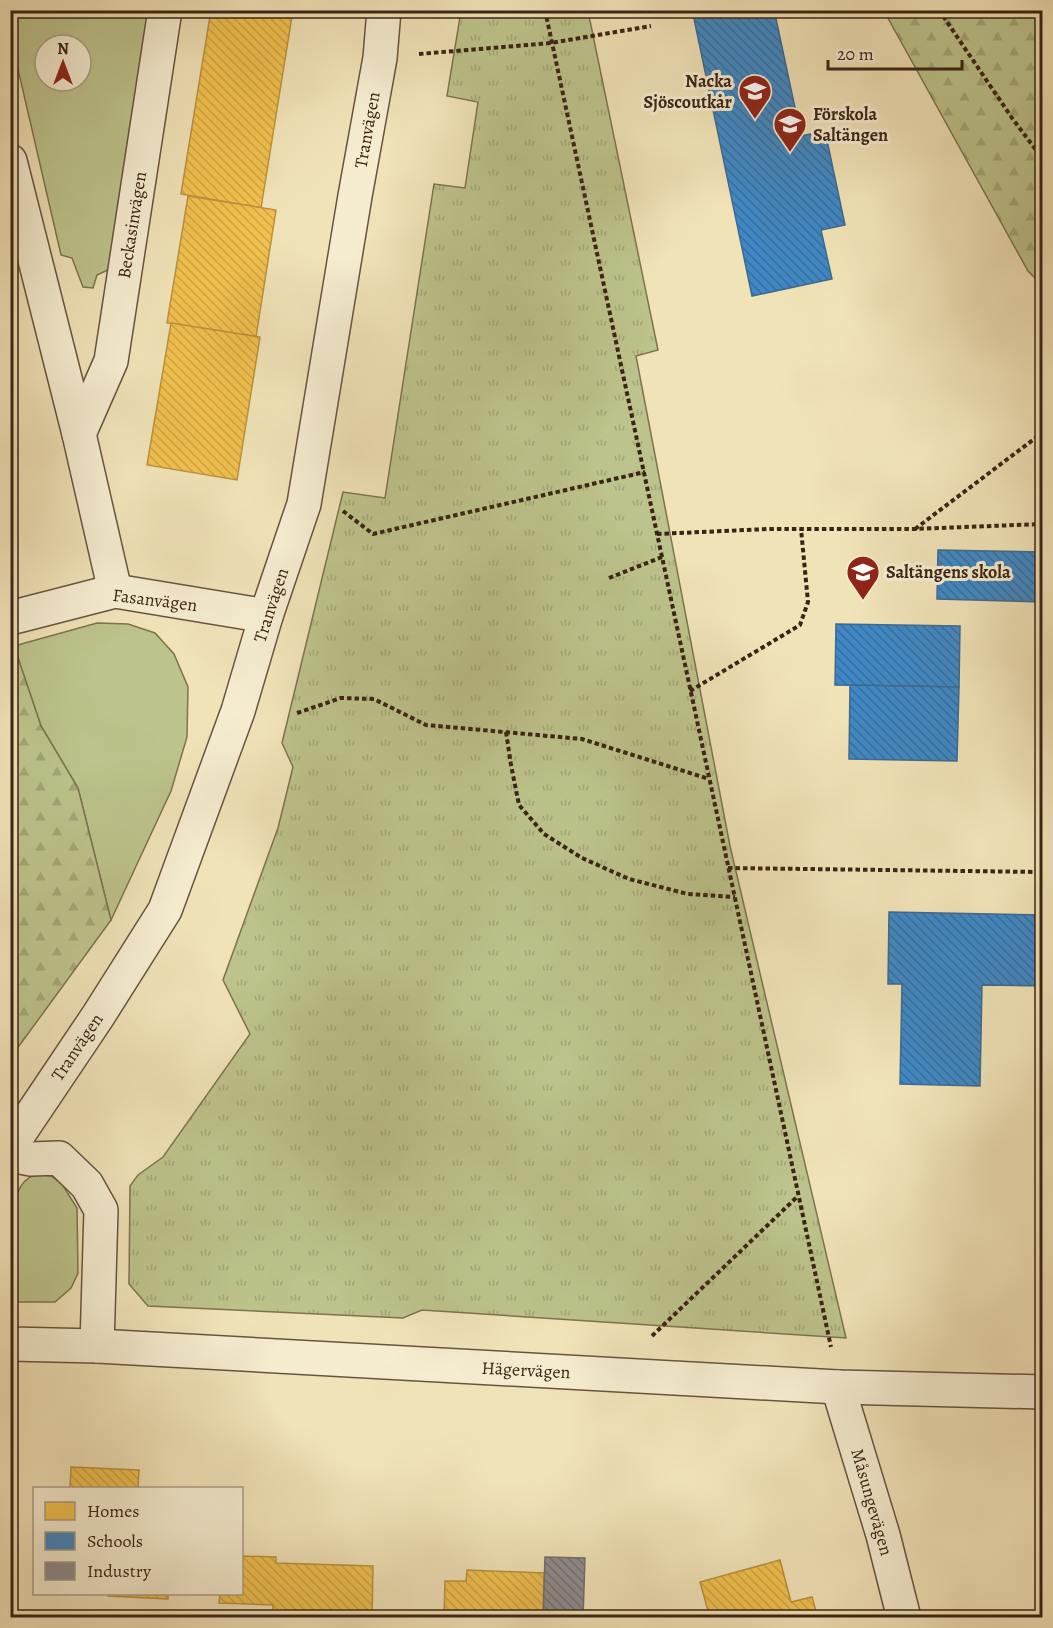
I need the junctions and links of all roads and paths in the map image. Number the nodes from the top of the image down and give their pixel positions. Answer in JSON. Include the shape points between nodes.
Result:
{"nodes":[{"id":1,"x":165,"y":10,"type":"edge"},
{"id":2,"x":384,"y":10,"type":"edge"},
{"id":3,"x":545,"y":10,"type":"edge"},
{"id":4,"x":939,"y":10,"type":"edge"},
{"id":5,"x":651,"y":26,"type":"dead end"},
{"id":6,"x":551,"y":43,"type":"junction"},
{"id":7,"x":380,"y":58,"type":"junction"},
{"id":8,"x":1042,"y":158,"type":"edge"},
{"id":9,"x":10,"y":161,"type":"edge"},
{"id":10,"x":79,"y":434,"type":"junction"},
{"id":11,"x":1042,"y":434,"type":"edge"},
{"id":12,"x":645,"y":472,"type":"junction"},
{"id":13,"x":304,"y":504,"type":"junction"},
{"id":14,"x":1042,"y":524,"type":"edge"},
{"id":15,"x":801,"y":529,"type":"junction"},
{"id":16,"x":914,"y":529,"type":"junction"},
{"id":17,"x":657,"y":534,"type":"junction"},
{"id":18,"x":662,"y":557,"type":"junction"},
{"id":19,"x":609,"y":578,"type":"dead end"},
{"id":20,"x":115,"y":591,"type":"junction"},
{"id":21,"x":266,"y":616,"type":"junction"},
{"id":22,"x":10,"y":618,"type":"edge"},
{"id":23,"x":690,"y":691,"type":"junction"},
{"id":24,"x":297,"y":713,"type":"dead end"},
{"id":25,"x":506,"y":732,"type":"junction"},
{"id":26,"x":709,"y":779,"type":"junction"},
{"id":27,"x":728,"y":868,"type":"junction"},
{"id":28,"x":1042,"y":872,"type":"edge"},
{"id":29,"x":735,"y":897,"type":"junction"},
{"id":30,"x":10,"y":1147,"type":"edge"},
{"id":31,"x":10,"y":1155,"type":"edge"},
{"id":32,"x":799,"y":1196,"type":"junction"},
{"id":33,"x":649,"y":1339,"type":"dead end"},
{"id":34,"x":10,"y":1344,"type":"edge"},
{"id":35,"x":97,"y":1346,"type":"junction"},
{"id":36,"x":832,"y":1351,"type":"dead end"},
{"id":37,"x":838,"y":1387,"type":"junction"},
{"id":38,"x":1042,"y":1392,"type":"edge"},
{"id":39,"x":904,"y":1617,"type":"edge"}],
"edges":[{"from":1,"to":10,"type":"street","name":"Beckasinvägen","via":[[111,361]]},
{"from":2,"to":7,"type":"street","name":"Tranvägen"},
{"from":3,"to":6,"type":"path"},
{"from":4,"to":8,"type":"path"},
{"from":5,"to":6,"type":"path"},
{"from":6,"to":7,"type":"path"},
{"from":6,"to":12,"type":"path"},
{"from":7,"to":13,"type":"street","name":"Tranvägen"},
{"from":9,"to":10,"type":"street"},
{"from":10,"to":20,"type":"street"},
{"from":11,"to":16,"type":"path"},
{"from":12,"to":13,"type":"path","via":[[373,534],[346,511]]},
{"from":12,"to":17,"type":"path"},
{"from":13,"to":21,"type":"street","name":"Tranvägen"},
{"from":14,"to":16,"type":"path"},
{"from":15,"to":16,"type":"path"},
{"from":15,"to":17,"type":"path"},
{"from":15,"to":23,"type":"path","via":[[808,602],[800,626]]},
{"from":17,"to":18,"type":"path"},
{"from":18,"to":19,"type":"path"},
{"from":18,"to":23,"type":"path"},
{"from":20,"to":21,"type":"street","name":"Fasanvägen"},
{"from":20,"to":22,"type":"street","name":"Fasanvägen"},
{"from":21,"to":30,"type":"street","name":"Tranvägen","via":[[238,711],[165,910]]},
{"from":23,"to":26,"type":"path"},
{"from":24,"to":25,"type":"path","via":[[341,698],[374,699],[426,725]]},
{"from":25,"to":26,"type":"path","via":[[582,739]]},
{"from":25,"to":29,"type":"path","via":[[519,805],[544,834],[582,858],[629,879],[688,894]]},
{"from":26,"to":27,"type":"path"},
{"from":27,"to":28,"type":"path"},
{"from":27,"to":29,"type":"path"},
{"from":29,"to":32,"type":"path"},
{"from":31,"to":35,"type":"street","via":[[59,1158],[87,1185],[101,1210]]},
{"from":32,"to":33,"type":"path"},
{"from":32,"to":36,"type":"path"},
{"from":34,"to":35,"type":"street","name":"Hägervägen"},
{"from":35,"to":37,"type":"street","name":"Hägervägen"},
{"from":37,"to":38,"type":"street","name":"Hägervägen"},
{"from":37,"to":39,"type":"street","name":"Måsungevägen"}]}
